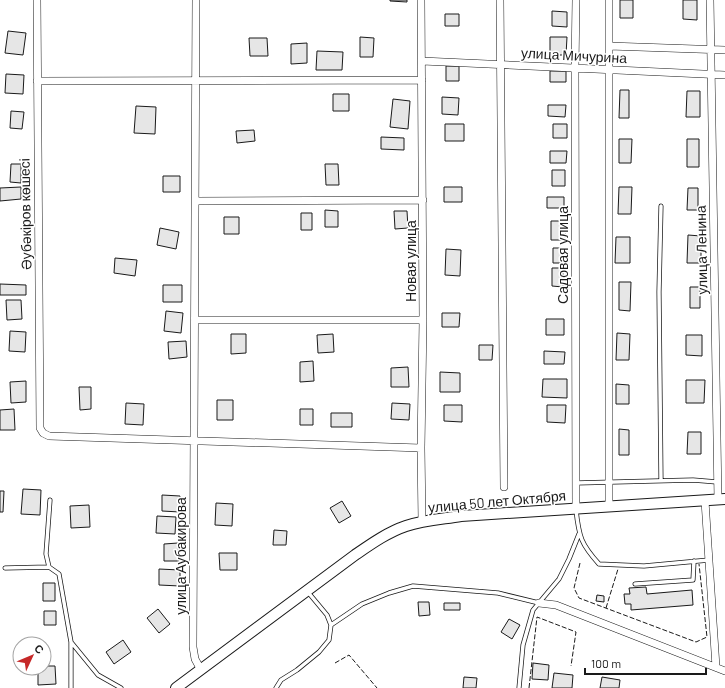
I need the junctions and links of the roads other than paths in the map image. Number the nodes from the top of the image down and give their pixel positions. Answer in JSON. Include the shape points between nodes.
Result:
{"nodes":[{"id":1,"x":37,"y":0,"type":"edge"},
{"id":2,"x":196,"y":0,"type":"edge"},
{"id":3,"x":422,"y":0,"type":"edge"},
{"id":4,"x":500,"y":0,"type":"edge"},
{"id":5,"x":576,"y":0,"type":"edge"},
{"id":6,"x":609,"y":0,"type":"edge"},
{"id":7,"x":710,"y":0,"type":"edge"},
{"id":8,"x":609,"y":46,"type":"junction"},
{"id":9,"x":711,"y":50,"type":"junction"},
{"id":10,"x":725,"y":50,"type":"edge"},
{"id":11,"x":422,"y":61,"type":"junction"},
{"id":12,"x":500,"y":64,"type":"junction"},
{"id":13,"x":575,"y":68,"type":"junction"},
{"id":14,"x":609,"y":69,"type":"junction"},
{"id":15,"x":711,"y":75,"type":"junction"},
{"id":16,"x":725,"y":75,"type":"edge"},
{"id":17,"x":422,"y":80,"type":"junction"},
{"id":18,"x":37,"y":81,"type":"junction"},
{"id":19,"x":196,"y":81,"type":"junction"},
{"id":20,"x":423,"y":200,"type":"junction"},
{"id":21,"x":195,"y":201,"type":"junction"},
{"id":22,"x":661,"y":206,"type":"dead end"},
{"id":23,"x":195,"y":320,"type":"junction"},
{"id":24,"x":423,"y":320,"type":"junction"},
{"id":25,"x":194,"y":441,"type":"junction"},
{"id":26,"x":421,"y":448,"type":"junction"},
{"id":27,"x":661,"y":481,"type":"junction"},
{"id":28,"x":717,"y":482,"type":"junction"},
{"id":29,"x":576,"y":483,"type":"junction"},
{"id":30,"x":609,"y":483,"type":"junction"},
{"id":31,"x":504,"y":486,"type":"dead end"},
{"id":32,"x":50,"y":500,"type":"dead end"},
{"id":33,"x":721,"y":500,"type":"edge"},
{"id":34,"x":705,"y":501,"type":"junction"},
{"id":35,"x":609,"y":507,"type":"junction"},
{"id":36,"x":576,"y":509,"type":"junction"},
{"id":37,"x":422,"y":521,"type":"junction"},
{"id":38,"x":578,"y":534,"type":"junction"},
{"id":39,"x":709,"y":560,"type":"junction"},
{"id":40,"x":694,"y":561,"type":"junction"},
{"id":41,"x":49,"y":567,"type":"junction"},
{"id":42,"x":5,"y":568,"type":"dead end"},
{"id":43,"x":635,"y":584,"type":"dead end"},
{"id":44,"x":307,"y":590,"type":"junction"},
{"id":45,"x":539,"y":603,"type":"junction"},
{"id":46,"x":331,"y":626,"type":"junction"},
{"id":47,"x":71,"y":642,"type":"junction"},
{"id":48,"x":716,"y":667,"type":"junction"},
{"id":49,"x":201,"y":670,"type":"junction"},
{"id":50,"x":725,"y":671,"type":"edge"},
{"id":51,"x":71,"y":688,"type":"edge"},
{"id":52,"x":121,"y":688,"type":"edge"},
{"id":53,"x":176,"y":688,"type":"edge"},
{"id":54,"x":276,"y":688,"type":"edge"},
{"id":55,"x":519,"y":688,"type":"edge"}],
"edges":[{"from":1,"to":18,"type":"street","name":"Әубәкіров көшесі"},
{"from":2,"to":19,"type":"street","name":"улица Аубакирова"},
{"from":3,"to":11,"type":"street","name":"Новая улица"},
{"from":4,"to":12,"type":"street"},
{"from":5,"to":13,"type":"street","name":"Садовая улица"},
{"from":6,"to":8,"type":"street"},
{"from":7,"to":9,"type":"street","name":"улица Ленина"},
{"from":8,"to":9,"type":"street","name":"улица Мичурина"},
{"from":8,"to":14,"type":"street"},
{"from":9,"to":10,"type":"street","name":"улица Мичурина"},
{"from":9,"to":15,"type":"street","name":"улица Ленина"},
{"from":11,"to":12,"type":"street","name":"улица Мичурина"},
{"from":11,"to":17,"type":"street","name":"Новая улица"},
{"from":12,"to":13,"type":"street","name":"улица Мичурина"},
{"from":12,"to":31,"type":"street"},
{"from":13,"to":14,"type":"street","name":"улица Мичурина"},
{"from":13,"to":29,"type":"street","name":"Садовая улица"},
{"from":14,"to":15,"type":"street","name":"улица Мичурина"},
{"from":14,"to":30,"type":"street"},
{"from":15,"to":16,"type":"street","name":"улица Мичурина"},
{"from":15,"to":28,"type":"street","name":"улица Ленина"},
{"from":17,"to":19,"type":"street"},
{"from":17,"to":20,"type":"street","name":"Новая улица"},
{"from":18,"to":19,"type":"street"},
{"from":18,"to":25,"type":"street","name":"Әубәкіров көшесі","via":[[40,428],[49,436]]},
{"from":19,"to":21,"type":"street","name":"улица Аубакирова"},
{"from":20,"to":21,"type":"street"},
{"from":20,"to":24,"type":"street","name":"Новая улица"},
{"from":21,"to":23,"type":"street","name":"улица Аубакирова"},
{"from":22,"to":27,"type":"lane"},
{"from":23,"to":24,"type":"street"},
{"from":23,"to":25,"type":"street","name":"улица Аубакирова"},
{"from":24,"to":26,"type":"street","name":"Новая улица"},
{"from":25,"to":26,"type":"street"},
{"from":25,"to":49,"type":"street","name":"улица Аубакирова","via":[[193,647]]},
{"from":26,"to":37,"type":"street","name":"Новая улица"},
{"from":27,"to":28,"type":"lane"},
{"from":27,"to":30,"type":"lane"},
{"from":28,"to":33,"type":"street","name":"улица Ленина"},
{"from":29,"to":30,"type":"lane"},
{"from":29,"to":36,"type":"street","name":"Садовая улица"},
{"from":30,"to":35,"type":"street"},
{"from":32,"to":41,"type":"lane","via":[[46,554]]},
{"from":33,"to":34,"type":"main road","name":"улица 50 лет Октября"},
{"from":34,"to":35,"type":"main road","name":"улица 50 лет Октября"},
{"from":34,"to":39,"type":"street"},
{"from":35,"to":36,"type":"main road","name":"улица 50 лет Октября"},
{"from":36,"to":37,"type":"main road","name":"улица 50 лет Октября"},
{"from":36,"to":38,"type":"lane"},
{"from":37,"to":44,"type":"main road","name":"улица 50 лет Октября","via":[[379,539]]},
{"from":38,"to":40,"type":"lane","via":[[588,552],[599,564],[644,566]]},
{"from":38,"to":45,"type":"lane","via":[[559,579]]},
{"from":39,"to":40,"type":"lane"},
{"from":39,"to":48,"type":"street"},
{"from":40,"to":43,"type":"lane","via":[[693,580]]},
{"from":41,"to":42,"type":"lane"},
{"from":41,"to":47,"type":"lane","via":[[59,574]]},
{"from":44,"to":46,"type":"lane","via":[[327,615]]},
{"from":44,"to":49,"type":"main road","name":"улица 50 лет Октября"},
{"from":45,"to":46,"type":"lane","via":[[498,593],[413,586],[362,604]]},
{"from":45,"to":48,"type":"street","via":[[556,605]]},
{"from":45,"to":55,"type":"lane","via":[[534,610],[523,645]]},
{"from":46,"to":54,"type":"lane","via":[[329,640],[319,652],[298,670],[281,680]]},
{"from":47,"to":51,"type":"lane"},
{"from":47,"to":52,"type":"lane","via":[[98,675]]},
{"from":48,"to":50,"type":"street"},
{"from":49,"to":53,"type":"main road","name":"улица 50 лет Октября"}]}
